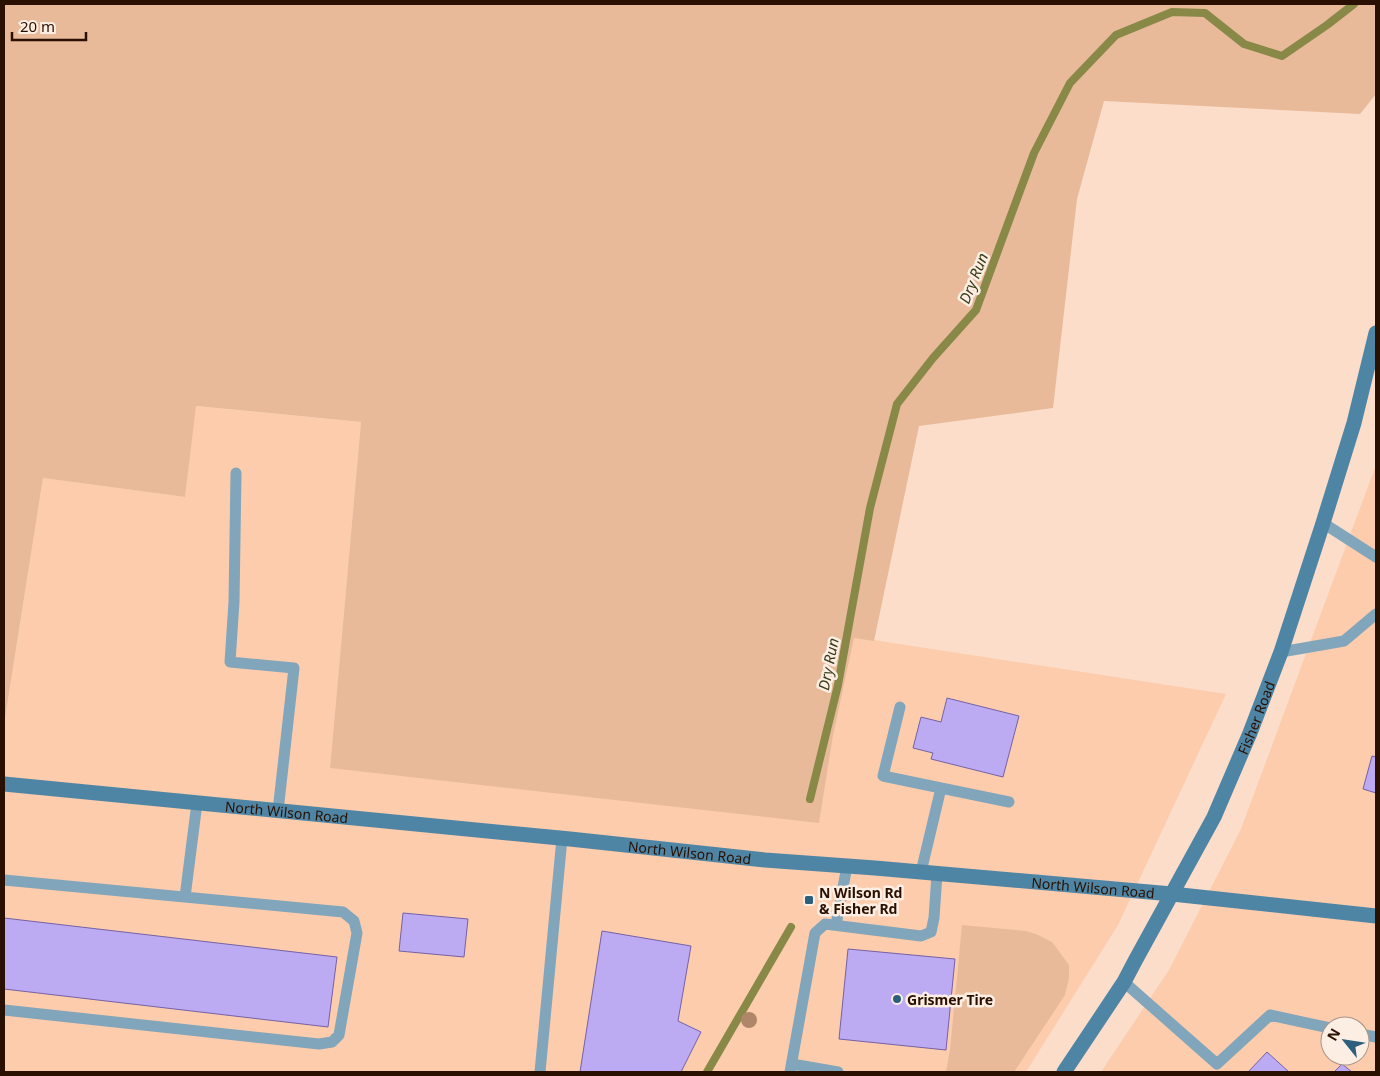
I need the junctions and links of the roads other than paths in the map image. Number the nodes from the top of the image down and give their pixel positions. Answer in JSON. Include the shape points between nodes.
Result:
{"nodes":[{"id":1,"x":1376,"y":333,"type":"edge"},
{"id":2,"x":236,"y":473,"type":"dead end"},
{"id":3,"x":1323,"y":523,"type":"junction"},
{"id":4,"x":1376,"y":557,"type":"edge"},
{"id":5,"x":1376,"y":614,"type":"edge"},
{"id":6,"x":1280,"y":652,"type":"junction"},
{"id":7,"x":900,"y":707,"type":"dead end"},
{"id":8,"x":4,"y":784,"type":"edge"},
{"id":9,"x":940,"y":788,"type":"junction"},
{"id":10,"x":1009,"y":802,"type":"dead end"},
{"id":11,"x":197,"y":803,"type":"junction"},
{"id":12,"x":278,"y":811,"type":"junction"},
{"id":13,"x":562,"y":838,"type":"junction"},
{"id":14,"x":847,"y":866,"type":"junction"},
{"id":15,"x":929,"y":873,"type":"junction"},
{"id":16,"x":4,"y":880,"type":"edge"},
{"id":17,"x":1172,"y":894,"type":"junction"},
{"id":18,"x":185,"y":897,"type":"junction"},
{"id":19,"x":1376,"y":916,"type":"edge"},
{"id":20,"x":836,"y":925,"type":"junction"},
{"id":21,"x":1124,"y":982,"type":"junction"},
{"id":22,"x":4,"y":1010,"type":"edge"},
{"id":23,"x":1320,"y":1026,"type":"edge"},
{"id":24,"x":1217,"y":1064,"type":"junction"},
{"id":25,"x":791,"y":1068,"type":"edge"},
{"id":26,"x":540,"y":1072,"type":"edge"},
{"id":27,"x":838,"y":1072,"type":"edge"},
{"id":28,"x":1064,"y":1072,"type":"edge"},
{"id":29,"x":1208,"y":1072,"type":"edge"}],
"edges":[{"from":1,"to":3,"type":"main road","name":"Fisher Road","via":[[1354,423]]},
{"from":2,"to":12,"type":"lane","via":[[230,662],[294,668]]},
{"from":3,"to":4,"type":"lane"},
{"from":3,"to":6,"type":"main road","name":"Fisher Road"},
{"from":5,"to":6,"type":"lane","via":[[1344,641]]},
{"from":6,"to":17,"type":"main road","name":"Fisher Road","via":[[1214,816]]},
{"from":7,"to":9,"type":"lane","via":[[883,776]]},
{"from":8,"to":11,"type":"main road","name":"North Wilson Road"},
{"from":9,"to":10,"type":"lane"},
{"from":9,"to":15,"type":"lane"},
{"from":11,"to":12,"type":"main road","name":"North Wilson Road"},
{"from":11,"to":18,"type":"lane"},
{"from":12,"to":13,"type":"main road","name":"North Wilson Road"},
{"from":13,"to":14,"type":"main road","name":"North Wilson Road"},
{"from":13,"to":26,"type":"lane"},
{"from":14,"to":15,"type":"main road","name":"North Wilson Road"},
{"from":14,"to":20,"type":"lane"},
{"from":15,"to":17,"type":"main road","name":"North Wilson Road"},
{"from":15,"to":20,"type":"lane","via":[[934,918],[931,932],[921,936]]},
{"from":16,"to":18,"type":"lane"},
{"from":17,"to":19,"type":"main road","name":"North Wilson Road"},
{"from":17,"to":21,"type":"main road","name":"Fisher Road"},
{"from":18,"to":22,"type":"lane","via":[[343,912],[354,920],[357,933],[339,1035],[332,1042],[319,1044]]},
{"from":20,"to":25,"type":"lane","via":[[825,924],[815,933]]},
{"from":21,"to":24,"type":"lane"},
{"from":21,"to":28,"type":"main road","name":"Fisher Road"},
{"from":23,"to":24,"type":"lane","via":[[1270,1015]]},
{"from":24,"to":29,"type":"lane"},
{"from":25,"to":27,"type":"lane"}]}
